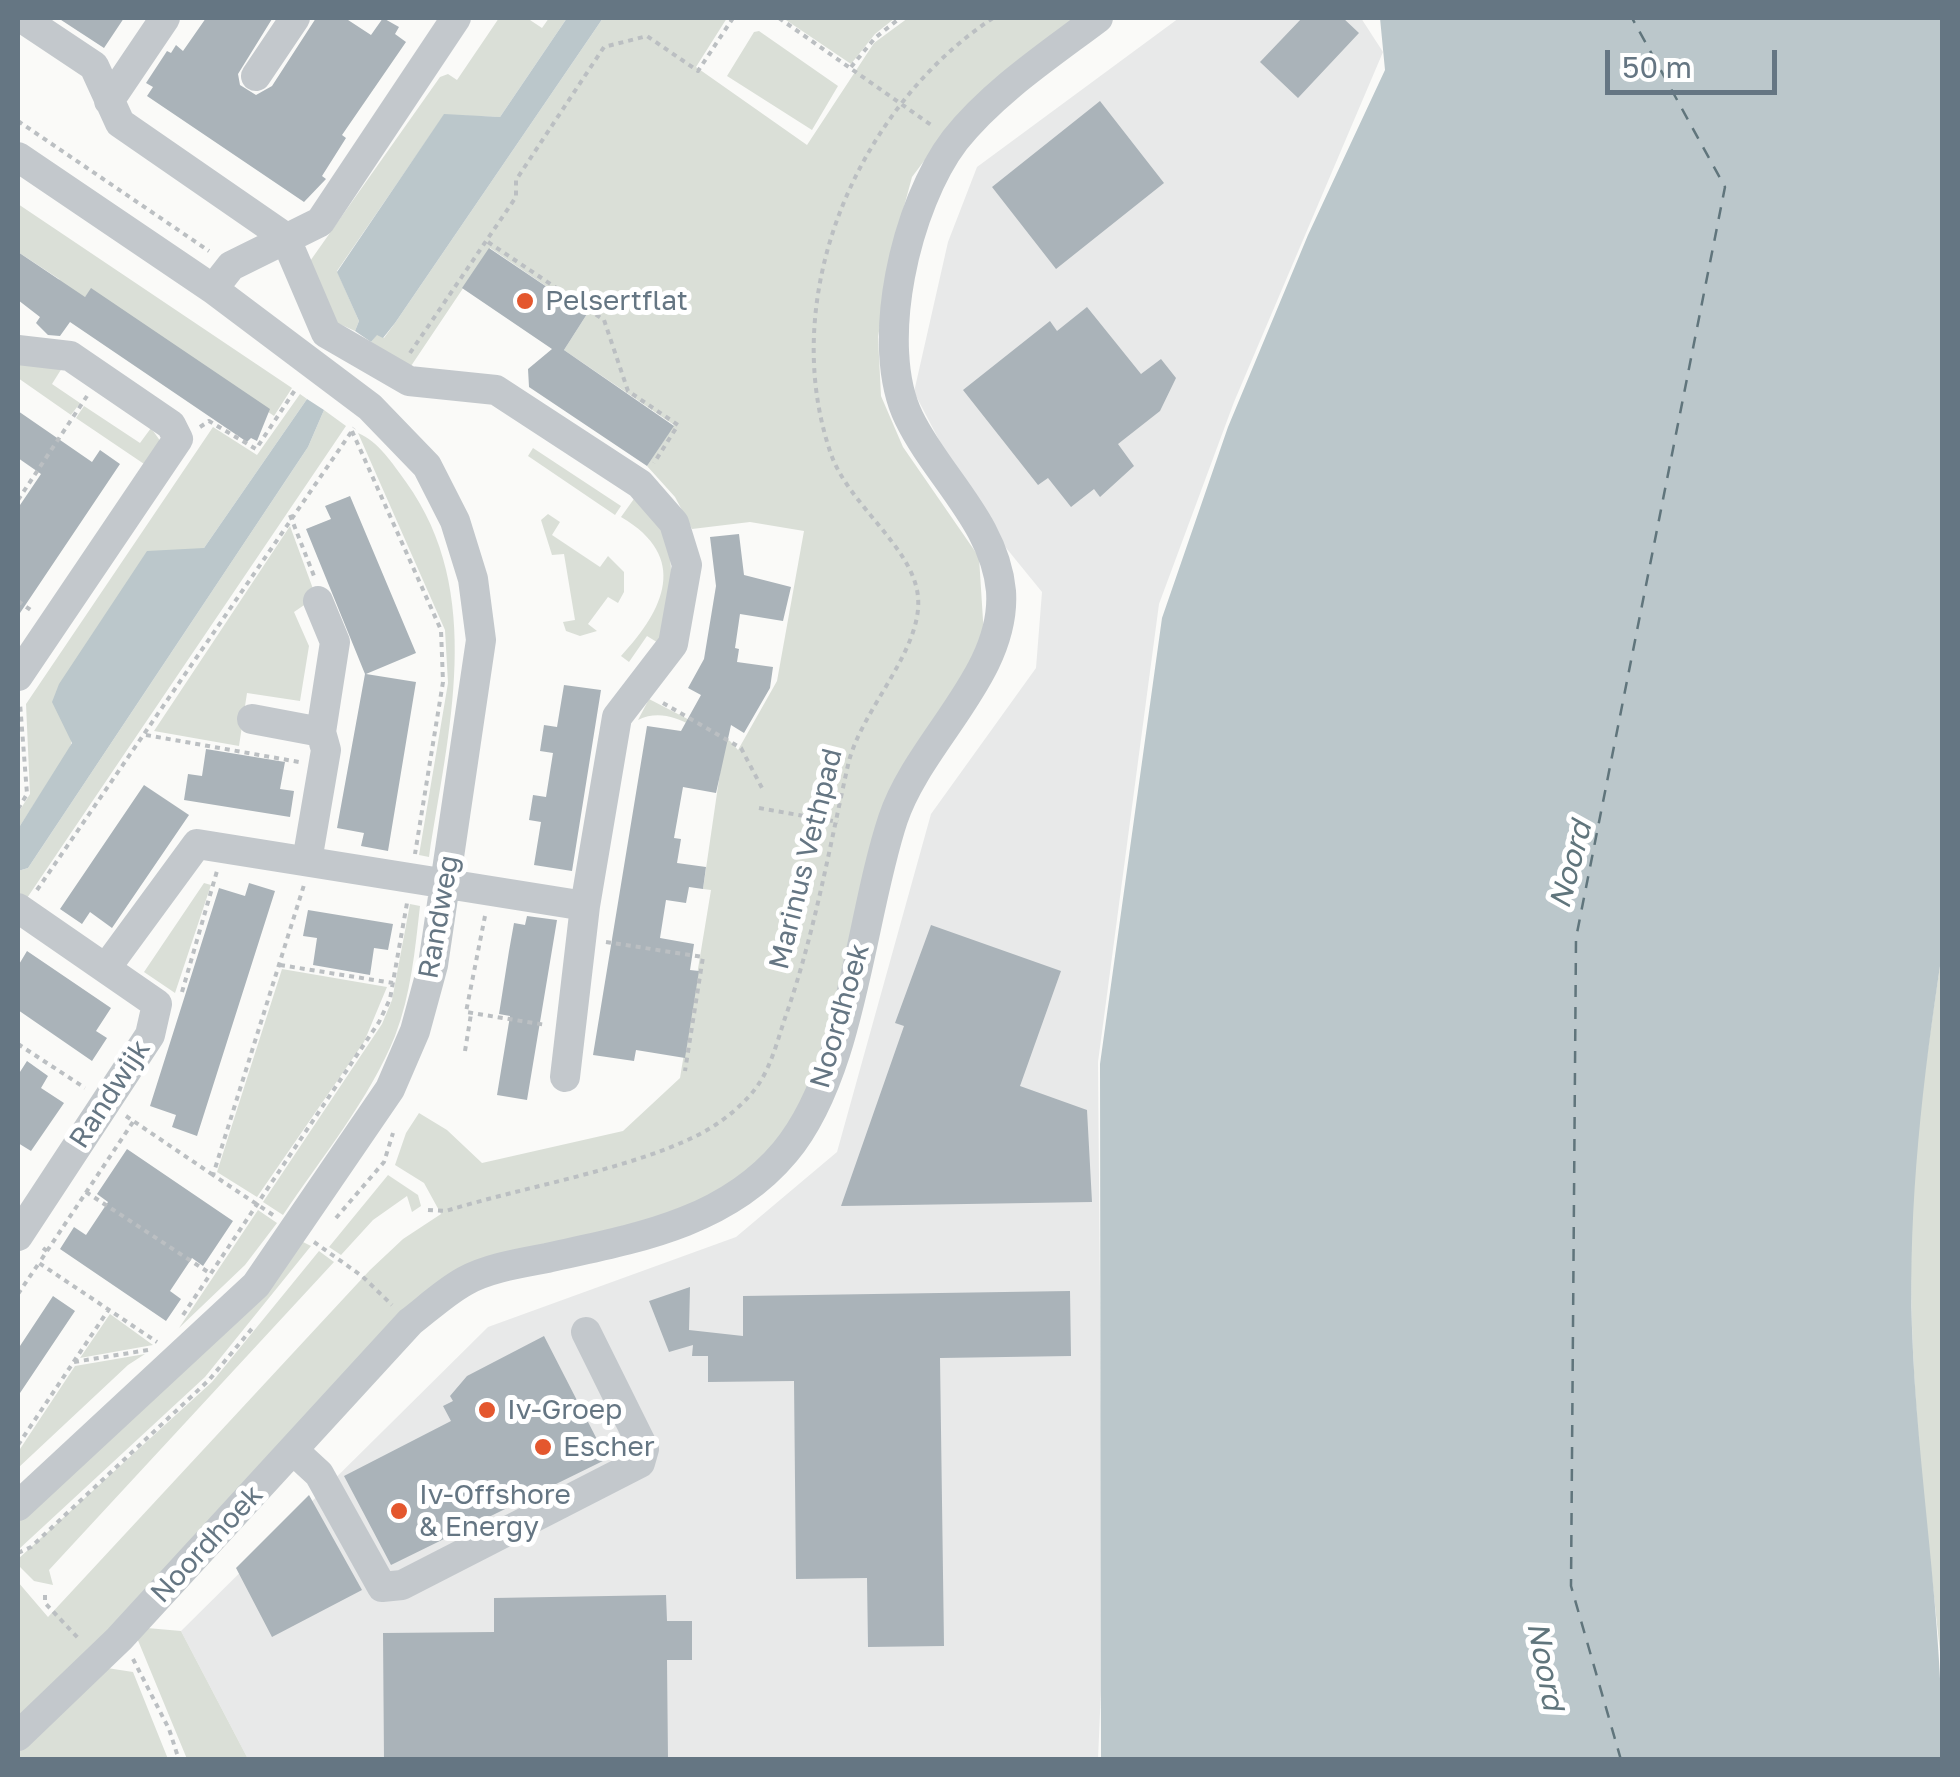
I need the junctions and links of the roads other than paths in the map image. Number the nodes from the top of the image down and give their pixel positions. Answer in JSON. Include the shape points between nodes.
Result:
{"nodes":[{"id":1,"x":22,"y":18,"type":"edge"},
{"id":2,"x":166,"y":18,"type":"edge"},
{"id":3,"x":295,"y":18,"type":"edge"},
{"id":4,"x":456,"y":18,"type":"edge"},
{"id":5,"x":1097,"y":18,"type":"edge"},
{"id":6,"x":256,"y":76,"type":"dead end"},
{"id":7,"x":108,"y":101,"type":"junction"},
{"id":8,"x":18,"y":157,"type":"edge"},
{"id":9,"x":286,"y":238,"type":"junction"},
{"id":10,"x":222,"y":278,"type":"junction"},
{"id":11,"x":18,"y":350,"type":"edge"},
{"id":12,"x":318,"y":601,"type":"road end"},
{"id":13,"x":18,"y":676,"type":"edge"},
{"id":14,"x":252,"y":719,"type":"dead end"},
{"id":15,"x":322,"y":732,"type":"junction"},
{"id":16,"x":307,"y":860,"type":"junction"},
{"id":17,"x":446,"y":885,"type":"junction"},
{"id":18,"x":585,"y":906,"type":"junction"},
{"id":19,"x":20,"y":910,"type":"edge"},
{"id":20,"x":106,"y":968,"type":"junction"},
{"id":21,"x":564,"y":1077,"type":"dead end"},
{"id":22,"x":19,"y":1234,"type":"edge"},
{"id":23,"x":586,"y":1332,"type":"dead end"},
{"id":24,"x":293,"y":1450,"type":"junction"},
{"id":25,"x":18,"y":1506,"type":"edge"},
{"id":26,"x":18,"y":1736,"type":"edge"}],
"edges":[{"from":1,"to":7,"type":"street","via":[[94,66]]},
{"from":2,"to":7,"type":"street"},
{"from":3,"to":6,"type":"street"},
{"from":4,"to":9,"type":"street","via":[[320,222]]},
{"from":5,"to":24,"type":"street","name":"Noordhoek","via":[[986,106],[954,142],[931,184],[906,257],[894,321],[898,386],[922,443],[984,535],[999,575],[1002,617],[988,660],[924,754],[894,817],[829,1070],[812,1111],[786,1151],[724,1205],[638,1238],[466,1280],[410,1322]]},
{"from":7,"to":9,"type":"street","via":[[120,123]]},
{"from":8,"to":10,"type":"street","name":"Randweg"},
{"from":9,"to":10,"type":"street"},
{"from":9,"to":18,"type":"street","via":[[326,333],[408,381],[496,390],[647,490],[674,523],[686,565],[674,644],[617,717]]},
{"from":10,"to":17,"type":"street","name":"Randweg","via":[[311,375],[370,406],[427,466],[455,521],[473,578],[481,640]]},
{"from":11,"to":13,"type":"street","via":[[70,356],[170,425],[178,440]]},
{"from":12,"to":15,"type":"street","via":[[335,642]]},
{"from":14,"to":15,"type":"street"},
{"from":15,"to":16,"type":"street","via":[[326,750]]},
{"from":16,"to":17,"type":"street"},
{"from":16,"to":20,"type":"street","via":[[197,844]]},
{"from":17,"to":18,"type":"street"},
{"from":17,"to":25,"type":"street","name":"Randweg","via":[[414,1031],[312,1241],[256,1284]]},
{"from":18,"to":21,"type":"street"},
{"from":19,"to":20,"type":"street","name":"Randwijk"},
{"from":20,"to":22,"type":"street","name":"Randwijk","via":[[157,1004],[150,1036]]},
{"from":23,"to":24,"type":"street","via":[[644,1449],[640,1463],[402,1584],[382,1587],[319,1474]]},
{"from":24,"to":26,"type":"street","name":"Noordhoek","via":[[109,1650]]}]}
